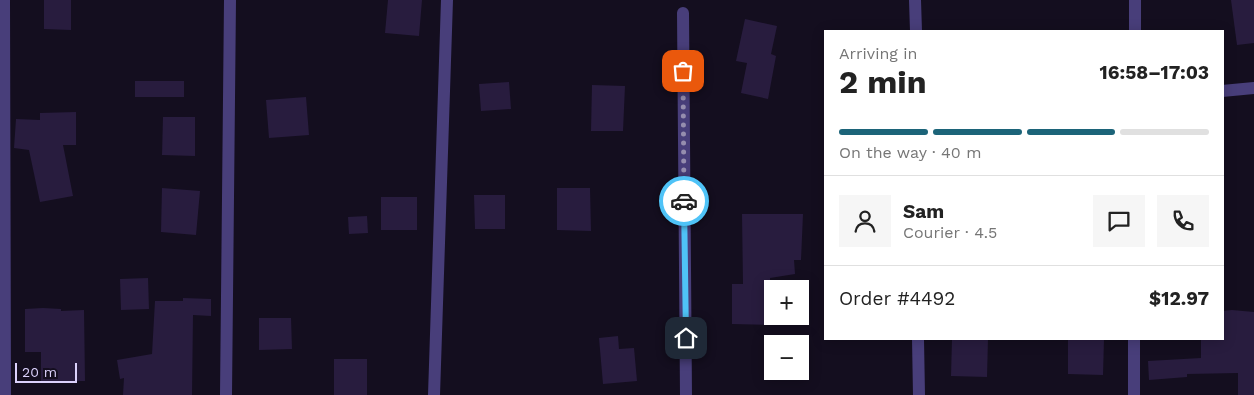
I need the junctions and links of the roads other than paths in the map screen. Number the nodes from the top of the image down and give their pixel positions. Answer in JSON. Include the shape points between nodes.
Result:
{"nodes":[{"id":1,"x":4,"y":0,"type":"edge"},
{"id":2,"x":230,"y":0,"type":"edge"},
{"id":3,"x":447,"y":0,"type":"edge"},
{"id":4,"x":916,"y":0,"type":"edge"},
{"id":5,"x":1135,"y":0,"type":"edge"},
{"id":6,"x":682,"y":13,"type":"dead end"},
{"id":7,"x":916,"y":30,"type":"edge"},
{"id":8,"x":1135,"y":30,"type":"edge"},
{"id":9,"x":1254,"y":88,"type":"edge"},
{"id":10,"x":1224,"y":91,"type":"edge"},
{"id":11,"x":918,"y":340,"type":"edge"},
{"id":12,"x":1134,"y":340,"type":"edge"},
{"id":13,"x":5,"y":395,"type":"edge"},
{"id":14,"x":226,"y":395,"type":"edge"},
{"id":15,"x":434,"y":395,"type":"edge"},
{"id":16,"x":686,"y":395,"type":"edge"},
{"id":17,"x":919,"y":395,"type":"edge"},
{"id":18,"x":1134,"y":395,"type":"edge"}],
"edges":[{"from":1,"to":13,"type":"street"},
{"from":2,"to":14,"type":"street"},
{"from":3,"to":15,"type":"street"},
{"from":4,"to":7,"type":"street"},
{"from":5,"to":8,"type":"street"},
{"from":6,"to":16,"type":"street"},
{"from":9,"to":10,"type":"street"},
{"from":11,"to":17,"type":"street"},
{"from":12,"to":18,"type":"street"}]}
